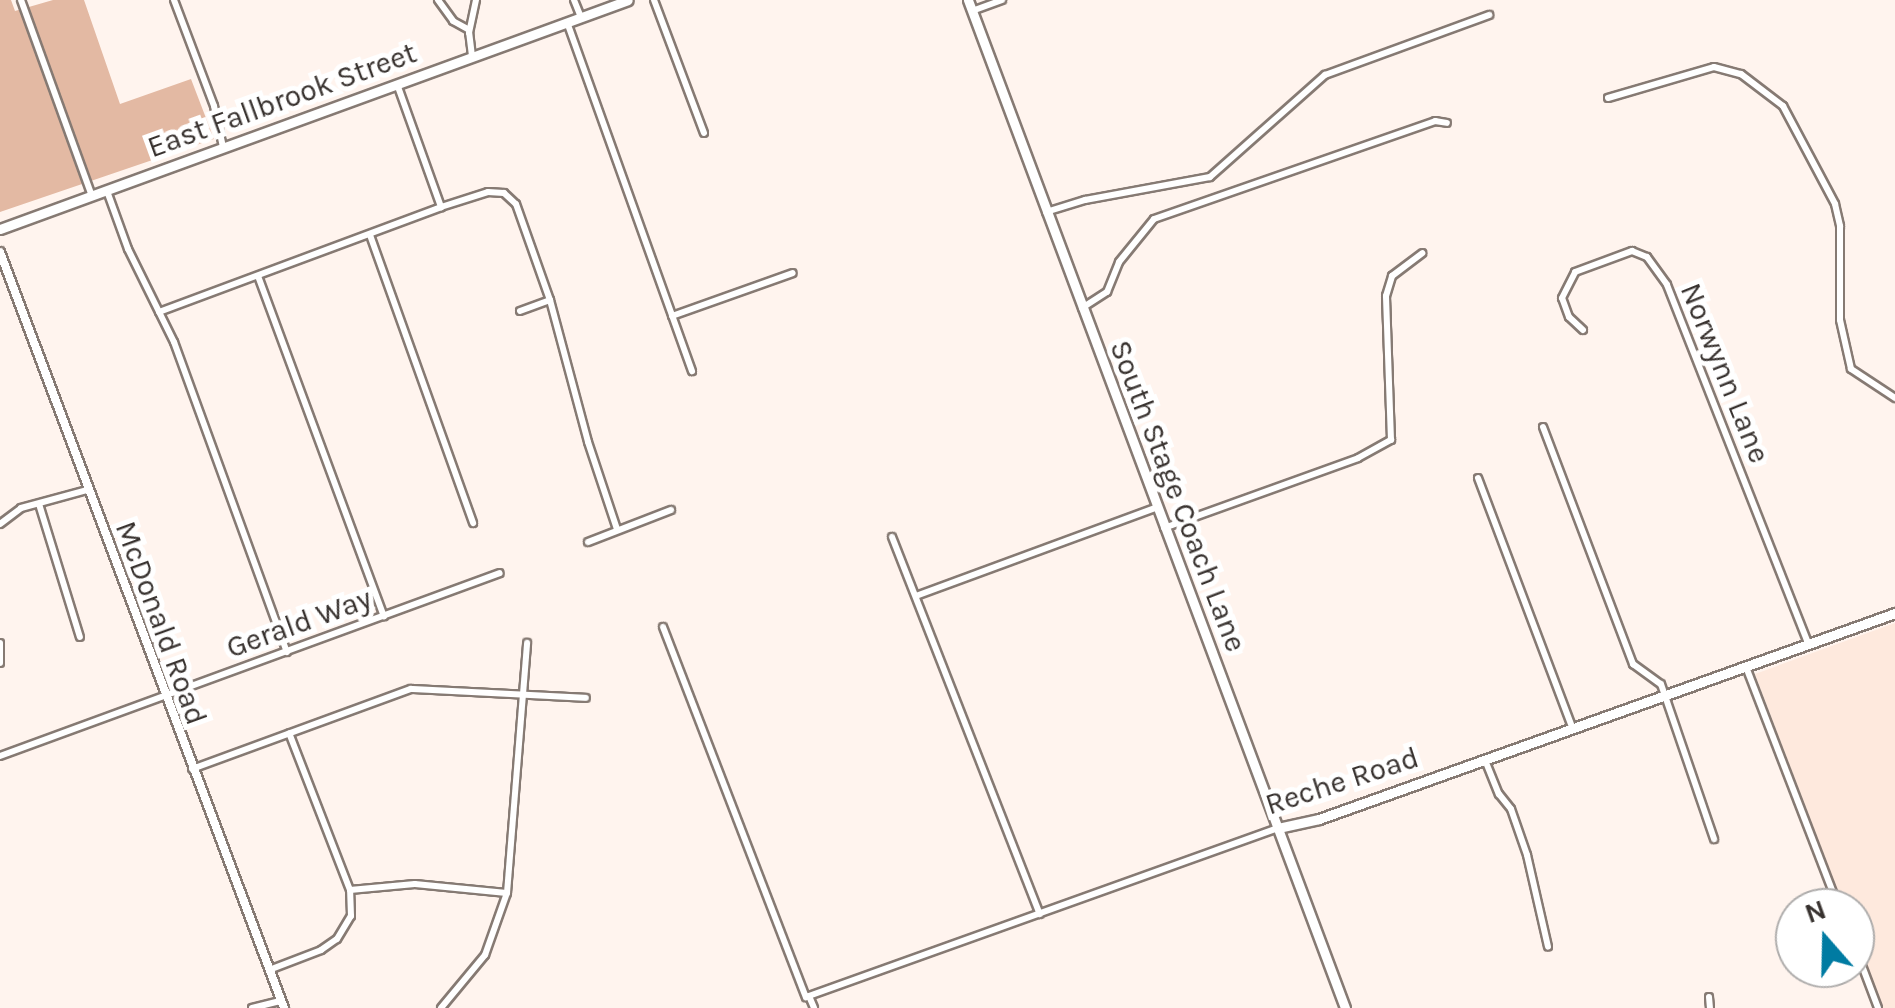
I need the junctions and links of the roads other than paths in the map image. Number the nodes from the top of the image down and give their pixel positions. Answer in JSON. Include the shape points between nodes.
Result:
{"nodes":[{"id":1,"x":21,"y":0,"type":"edge"},
{"id":2,"x":174,"y":0,"type":"edge"},
{"id":3,"x":438,"y":0,"type":"edge"},
{"id":4,"x":476,"y":0,"type":"edge"},
{"id":5,"x":574,"y":0,"type":"edge"},
{"id":6,"x":628,"y":0,"type":"edge"},
{"id":7,"x":654,"y":0,"type":"edge"},
{"id":8,"x":968,"y":0,"type":"edge"},
{"id":9,"x":1002,"y":0,"type":"edge"},
{"id":10,"x":972,"y":11,"type":"junction"},
{"id":11,"x":1489,"y":16,"type":"dead end"},
{"id":12,"x":581,"y":18,"type":"junction"},
{"id":13,"x":568,"y":22,"type":"junction"},
{"id":14,"x":470,"y":30,"type":"junction"},
{"id":15,"x":472,"y":56,"type":"junction"},
{"id":16,"x":397,"y":84,"type":"junction"},
{"id":17,"x":1608,"y":98,"type":"dead end"},
{"id":18,"x":1446,"y":123,"type":"dead end"},
{"id":19,"x":704,"y":133,"type":"dead end"},
{"id":20,"x":223,"y":147,"type":"junction"},
{"id":21,"x":107,"y":191,"type":"junction"},
{"id":22,"x":92,"y":196,"type":"junction"},
{"id":23,"x":441,"y":208,"type":"junction"},
{"id":24,"x":1045,"y":212,"type":"junction"},
{"id":25,"x":0,"y":229,"type":"edge"},
{"id":26,"x":370,"y":235,"type":"junction"},
{"id":27,"x":0,"y":252,"type":"edge"},
{"id":28,"x":1422,"y":253,"type":"dead end"},
{"id":29,"x":792,"y":273,"type":"dead end"},
{"id":30,"x":258,"y":276,"type":"junction"},
{"id":31,"x":550,"y":300,"type":"junction"},
{"id":32,"x":1081,"y":309,"type":"junction"},
{"id":33,"x":520,"y":310,"type":"dead end"},
{"id":34,"x":159,"y":312,"type":"junction"},
{"id":35,"x":672,"y":316,"type":"junction"},
{"id":36,"x":1583,"y":330,"type":"dead end"},
{"id":37,"x":692,"y":371,"type":"dead end"},
{"id":38,"x":1895,"y":398,"type":"edge"},
{"id":39,"x":1543,"y":427,"type":"dead end"},
{"id":40,"x":1478,"y":478,"type":"dead end"},
{"id":41,"x":87,"y":490,"type":"junction"},
{"id":42,"x":39,"y":504,"type":"junction"},
{"id":43,"x":1155,"y":508,"type":"junction"},
{"id":44,"x":671,"y":510,"type":"dead end"},
{"id":45,"x":473,"y":523,"type":"dead end"},
{"id":46,"x":0,"y":524,"type":"edge"},
{"id":47,"x":617,"y":529,"type":"junction"},
{"id":48,"x":1163,"y":529,"type":"junction"},
{"id":49,"x":892,"y":537,"type":"dead end"},
{"id":50,"x":588,"y":542,"type":"dead end"},
{"id":51,"x":500,"y":573,"type":"dead end"},
{"id":52,"x":916,"y":596,"type":"junction"},
{"id":53,"x":1895,"y":614,"type":"edge"},
{"id":54,"x":384,"y":616,"type":"junction"},
{"id":55,"x":663,"y":627,"type":"dead end"},
{"id":56,"x":80,"y":637,"type":"dead end"},
{"id":57,"x":0,"y":643,"type":"edge"},
{"id":58,"x":527,"y":643,"type":"dead end"},
{"id":59,"x":1809,"y":645,"type":"junction"},
{"id":60,"x":287,"y":652,"type":"junction"},
{"id":61,"x":0,"y":663,"type":"edge"},
{"id":62,"x":1746,"y":666,"type":"junction"},
{"id":63,"x":523,"y":692,"type":"junction"},
{"id":64,"x":164,"y":695,"type":"junction"},
{"id":65,"x":1664,"y":696,"type":"junction"},
{"id":66,"x":586,"y":698,"type":"dead end"},
{"id":67,"x":1572,"y":728,"type":"junction"},
{"id":68,"x":289,"y":732,"type":"junction"},
{"id":69,"x":0,"y":756,"type":"edge"},
{"id":70,"x":1484,"y":759,"type":"junction"},
{"id":71,"x":191,"y":770,"type":"junction"},
{"id":72,"x":1278,"y":828,"type":"junction"},
{"id":73,"x":1714,"y":838,"type":"dead end"},
{"id":74,"x":1831,"y":888,"type":"edge"},
{"id":75,"x":350,"y":890,"type":"junction"},
{"id":76,"x":507,"y":893,"type":"junction"},
{"id":77,"x":1040,"y":914,"type":"junction"},
{"id":78,"x":1548,"y":946,"type":"dead end"},
{"id":79,"x":268,"y":970,"type":"junction"},
{"id":80,"x":808,"y":997,"type":"junction"},
{"id":81,"x":1709,"y":997,"type":"dead end"},
{"id":82,"x":282,"y":1004,"type":"edge"},
{"id":83,"x":252,"y":1008,"type":"edge"},
{"id":84,"x":442,"y":1008,"type":"edge"},
{"id":85,"x":814,"y":1008,"type":"edge"},
{"id":86,"x":1344,"y":1008,"type":"edge"},
{"id":87,"x":1710,"y":1008,"type":"edge"}],
"edges":[{"from":1,"to":22,"type":"street"},
{"from":2,"to":20,"type":"street"},
{"from":3,"to":14,"type":"street","name":"East Fallbrook Street","via":[[453,21]]},
{"from":4,"to":14,"type":"street"},
{"from":5,"to":12,"type":"street"},
{"from":6,"to":12,"type":"main road","name":"East Fallbrook Street"},
{"from":7,"to":19,"type":"street"},
{"from":8,"to":10,"type":"main road","name":"South Stage Coach Lane"},
{"from":9,"to":10,"type":"street"},
{"from":10,"to":24,"type":"main road","name":"South Stage Coach Lane"},
{"from":11,"to":24,"type":"street","via":[[1325,75],[1210,177]]},
{"from":12,"to":13,"type":"main road","name":"East Fallbrook Street"},
{"from":13,"to":15,"type":"main road","name":"East Fallbrook Street"},
{"from":13,"to":35,"type":"street"},
{"from":14,"to":15,"type":"street"},
{"from":15,"to":16,"type":"main road","name":"East Fallbrook Street"},
{"from":16,"to":20,"type":"main road","name":"East Fallbrook Street"},
{"from":16,"to":23,"type":"street"},
{"from":17,"to":38,"type":"street","via":[[1714,66],[1752,80],[1783,106],[1835,204],[1840,320],[1851,369]]},
{"from":18,"to":32,"type":"street","via":[[1435,121],[1154,218],[1119,262],[1106,292]]},
{"from":20,"to":21,"type":"main road","name":"East Fallbrook Street"},
{"from":21,"to":22,"type":"main road","name":"East Fallbrook Street"},
{"from":21,"to":34,"type":"street"},
{"from":22,"to":25,"type":"main road","name":"East Fallbrook Street"},
{"from":23,"to":26,"type":"street"},
{"from":23,"to":31,"type":"street","via":[[504,193],[516,204]]},
{"from":24,"to":32,"type":"main road","name":"South Stage Coach Lane"},
{"from":26,"to":30,"type":"street"},
{"from":26,"to":45,"type":"street"},
{"from":27,"to":41,"type":"street","name":"McDonald Road"},
{"from":28,"to":48,"type":"street","via":[[1392,276],[1386,296],[1391,440]]},
{"from":29,"to":35,"type":"street"},
{"from":30,"to":34,"type":"street"},
{"from":30,"to":54,"type":"street"},
{"from":31,"to":33,"type":"street"},
{"from":31,"to":47,"type":"street"},
{"from":32,"to":43,"type":"main road","name":"South Stage Coach Lane"},
{"from":34,"to":60,"type":"street"},
{"from":35,"to":37,"type":"street"},
{"from":36,"to":59,"type":"street","name":"Norwynn Lane","via":[[1569,318],[1562,298],[1575,272],[1632,251],[1647,257],[1668,285]]},
{"from":39,"to":65,"type":"street","via":[[1633,664],[1659,680]]},
{"from":40,"to":67,"type":"street"},
{"from":41,"to":42,"type":"street"},
{"from":41,"to":64,"type":"street","name":"McDonald Road"},
{"from":42,"to":46,"type":"street"},
{"from":42,"to":56,"type":"street"},
{"from":43,"to":48,"type":"main road","name":"South Stage Coach Lane"},
{"from":43,"to":52,"type":"street"},
{"from":44,"to":47,"type":"street"},
{"from":47,"to":50,"type":"street"},
{"from":48,"to":72,"type":"main road","name":"South Stage Coach Lane"},
{"from":49,"to":52,"type":"street"},
{"from":51,"to":54,"type":"street","name":"Gerald Way"},
{"from":52,"to":77,"type":"street"},
{"from":53,"to":59,"type":"main road","name":"Reche Road"},
{"from":54,"to":60,"type":"street","name":"Gerald Way"},
{"from":55,"to":80,"type":"street"},
{"from":57,"to":61,"type":"street"},
{"from":58,"to":63,"type":"street"},
{"from":59,"to":62,"type":"main road","name":"Reche Road"},
{"from":60,"to":64,"type":"street","name":"Gerald Way"},
{"from":62,"to":65,"type":"main road","name":"Reche Road"},
{"from":62,"to":74,"type":"street"},
{"from":63,"to":66,"type":"street"},
{"from":63,"to":68,"type":"street","via":[[410,689]]},
{"from":63,"to":76,"type":"street"},
{"from":64,"to":69,"type":"street","name":"Gerald Way"},
{"from":64,"to":71,"type":"street","name":"McDonald Road"},
{"from":65,"to":67,"type":"main road","name":"Reche Road"},
{"from":65,"to":73,"type":"street"},
{"from":67,"to":70,"type":"main road","name":"Reche Road"},
{"from":68,"to":71,"type":"street"},
{"from":68,"to":75,"type":"street"},
{"from":70,"to":72,"type":"main road","name":"Reche Road"},
{"from":70,"to":78,"type":"street","via":[[1520,833]]},
{"from":71,"to":79,"type":"street","name":"McDonald Road"},
{"from":72,"to":77,"type":"street","name":"Reche Road"},
{"from":72,"to":86,"type":"main road","name":"South Stage Coach Lane"},
{"from":75,"to":76,"type":"street","via":[[415,884]]},
{"from":75,"to":79,"type":"street","via":[[351,916],[337,939]]},
{"from":76,"to":84,"type":"street","via":[[485,955]]},
{"from":77,"to":80,"type":"street","name":"Reche Road"},
{"from":79,"to":82,"type":"street","name":"McDonald Road"},
{"from":80,"to":85,"type":"street"},
{"from":81,"to":87,"type":"street"},
{"from":82,"to":83,"type":"street"}]}
